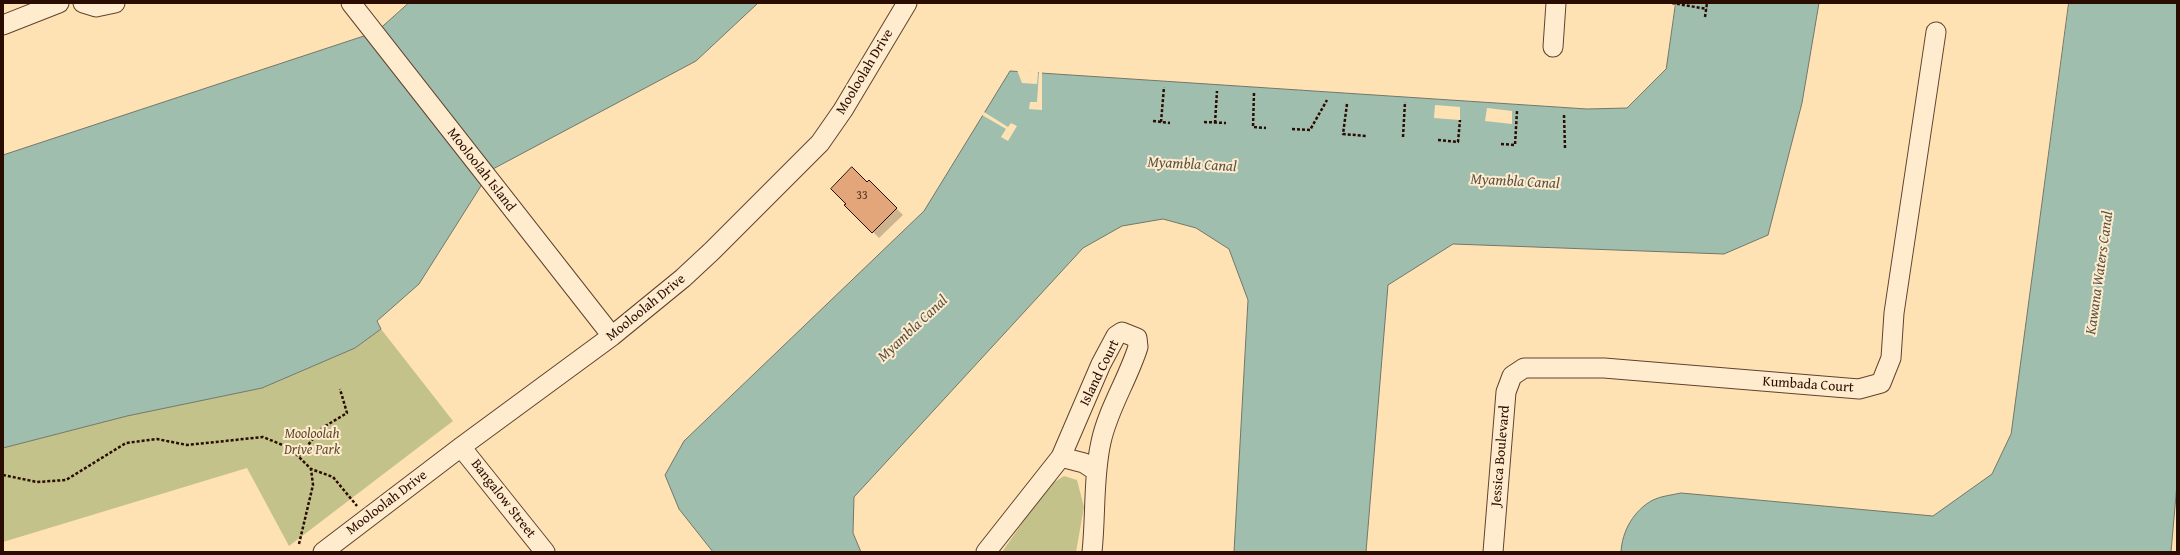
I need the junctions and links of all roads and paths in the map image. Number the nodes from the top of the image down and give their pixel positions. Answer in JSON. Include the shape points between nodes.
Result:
{"nodes":[{"id":1,"x":58,"y":3,"type":"edge"},
{"id":2,"x":83,"y":3,"type":"edge"},
{"id":3,"x":115,"y":3,"type":"edge"},
{"id":4,"x":907,"y":3,"type":"edge"},
{"id":5,"x":1556,"y":3,"type":"edge"},
{"id":6,"x":1672,"y":3,"type":"edge"},
{"id":7,"x":1707,"y":3,"type":"edge"},
{"id":8,"x":356,"y":8,"type":"edge"},
{"id":9,"x":1706,"y":9,"type":"junction"},
{"id":10,"x":1705,"y":17,"type":"dead end"},
{"id":11,"x":3,"y":25,"type":"edge"},
{"id":12,"x":1936,"y":32,"type":"dead end"},
{"id":13,"x":1553,"y":48,"type":"dead end"},
{"id":14,"x":1164,"y":87,"type":"dead end"},
{"id":15,"x":1217,"y":91,"type":"dead end"},
{"id":16,"x":1254,"y":93,"type":"dead end"},
{"id":17,"x":1326,"y":100,"type":"dead end"},
{"id":18,"x":1405,"y":102,"type":"dead end"},
{"id":19,"x":1347,"y":104,"type":"dead end"},
{"id":20,"x":1517,"y":111,"type":"dead end"},
{"id":21,"x":1564,"y":115,"type":"dead end"},
{"id":22,"x":1460,"y":120,"type":"dead end"},
{"id":23,"x":1153,"y":121,"type":"dead end"},
{"id":24,"x":1162,"y":122,"type":"junction"},
{"id":25,"x":1204,"y":122,"type":"dead end"},
{"id":26,"x":1170,"y":123,"type":"dead end"},
{"id":27,"x":1215,"y":123,"type":"junction"},
{"id":28,"x":1226,"y":123,"type":"dead end"},
{"id":29,"x":1266,"y":128,"type":"dead end"},
{"id":30,"x":1292,"y":129,"type":"dead end"},
{"id":31,"x":1366,"y":136,"type":"dead end"},
{"id":32,"x":1403,"y":137,"type":"dead end"},
{"id":33,"x":1438,"y":140,"type":"dead end"},
{"id":34,"x":1501,"y":144,"type":"dead end"},
{"id":35,"x":1566,"y":148,"type":"dead end"},
{"id":36,"x":612,"y":336,"type":"junction"},
{"id":37,"x":1524,"y":368,"type":"joint"},
{"id":38,"x":340,"y":389,"type":"dead end"},
{"id":39,"x":461,"y":447,"type":"junction"},
{"id":40,"x":299,"y":456,"type":"junction"},
{"id":41,"x":1061,"y":457,"type":"junction"},
{"id":42,"x":311,"y":469,"type":"junction"},
{"id":43,"x":1096,"y":471,"type":"junction"},
{"id":44,"x":3,"y":475,"type":"edge"},
{"id":45,"x":370,"y":517,"type":"junction"},
{"id":46,"x":299,"y":544,"type":"dead end"},
{"id":47,"x":323,"y":552,"type":"edge"},
{"id":48,"x":545,"y":552,"type":"edge"},
{"id":49,"x":986,"y":552,"type":"edge"},
{"id":50,"x":1092,"y":552,"type":"edge"},
{"id":51,"x":1493,"y":552,"type":"edge"}],
"edges":[{"from":1,"to":11,"type":"street"},
{"from":2,"to":3,"type":"street","via":[[96,7]]},
{"from":4,"to":36,"type":"street","name":"Mooloolah Drive","via":[[843,110],[820,143],[695,268]]},
{"from":5,"to":13,"type":"street"},
{"from":6,"to":9,"type":"path"},
{"from":7,"to":9,"type":"path"},
{"from":8,"to":36,"type":"street","name":"Mooloolah Island"},
{"from":9,"to":10,"type":"path"},
{"from":12,"to":37,"type":"street","name":"Kumbada Court","via":[[1894,313],[1891,358],[1881,383],[1859,389],[1604,368]]},
{"from":14,"to":24,"type":"path"},
{"from":15,"to":27,"type":"path"},
{"from":16,"to":29,"type":"path","via":[[1254,128]]},
{"from":17,"to":30,"type":"path","via":[[1310,130]]},
{"from":18,"to":32,"type":"path"},
{"from":19,"to":31,"type":"path","via":[[1344,134]]},
{"from":20,"to":34,"type":"path","via":[[1514,145]]},
{"from":21,"to":35,"type":"path"},
{"from":22,"to":33,"type":"path","via":[[1458,142]]},
{"from":23,"to":24,"type":"path"},
{"from":24,"to":26,"type":"path"},
{"from":25,"to":27,"type":"path"},
{"from":27,"to":28,"type":"path"},
{"from":36,"to":39,"type":"street","name":"Mooloolah Drive"},
{"from":37,"to":51,"type":"street","name":"Jessica Boulevard","via":[[1512,376],[1506,392]]},
{"from":38,"to":40,"type":"path","via":[[347,413],[322,428]]},
{"from":39,"to":45,"type":"street","name":"Mooloolah Drive"},
{"from":39,"to":48,"type":"street","name":"Bangalow Street"},
{"from":40,"to":42,"type":"path"},
{"from":40,"to":44,"type":"path","via":[[290,448],[263,437],[187,445],[157,439],[126,443],[66,480],[37,482]]},
{"from":41,"to":43,"type":"street","via":[[1084,463]]},
{"from":41,"to":43,"type":"street","name":"Island Court","via":[[1102,364],[1116,336],[1122,332],[1137,338],[1137,352],[1101,440]]},
{"from":41,"to":49,"type":"street","name":"Island Court"},
{"from":42,"to":45,"type":"path","via":[[333,477],[354,503]]},
{"from":42,"to":46,"type":"path","via":[[313,485]]},
{"from":43,"to":50,"type":"street","name":"Island Court","via":[[1096,519]]},
{"from":45,"to":47,"type":"street","name":"Mooloolah Drive"}]}
